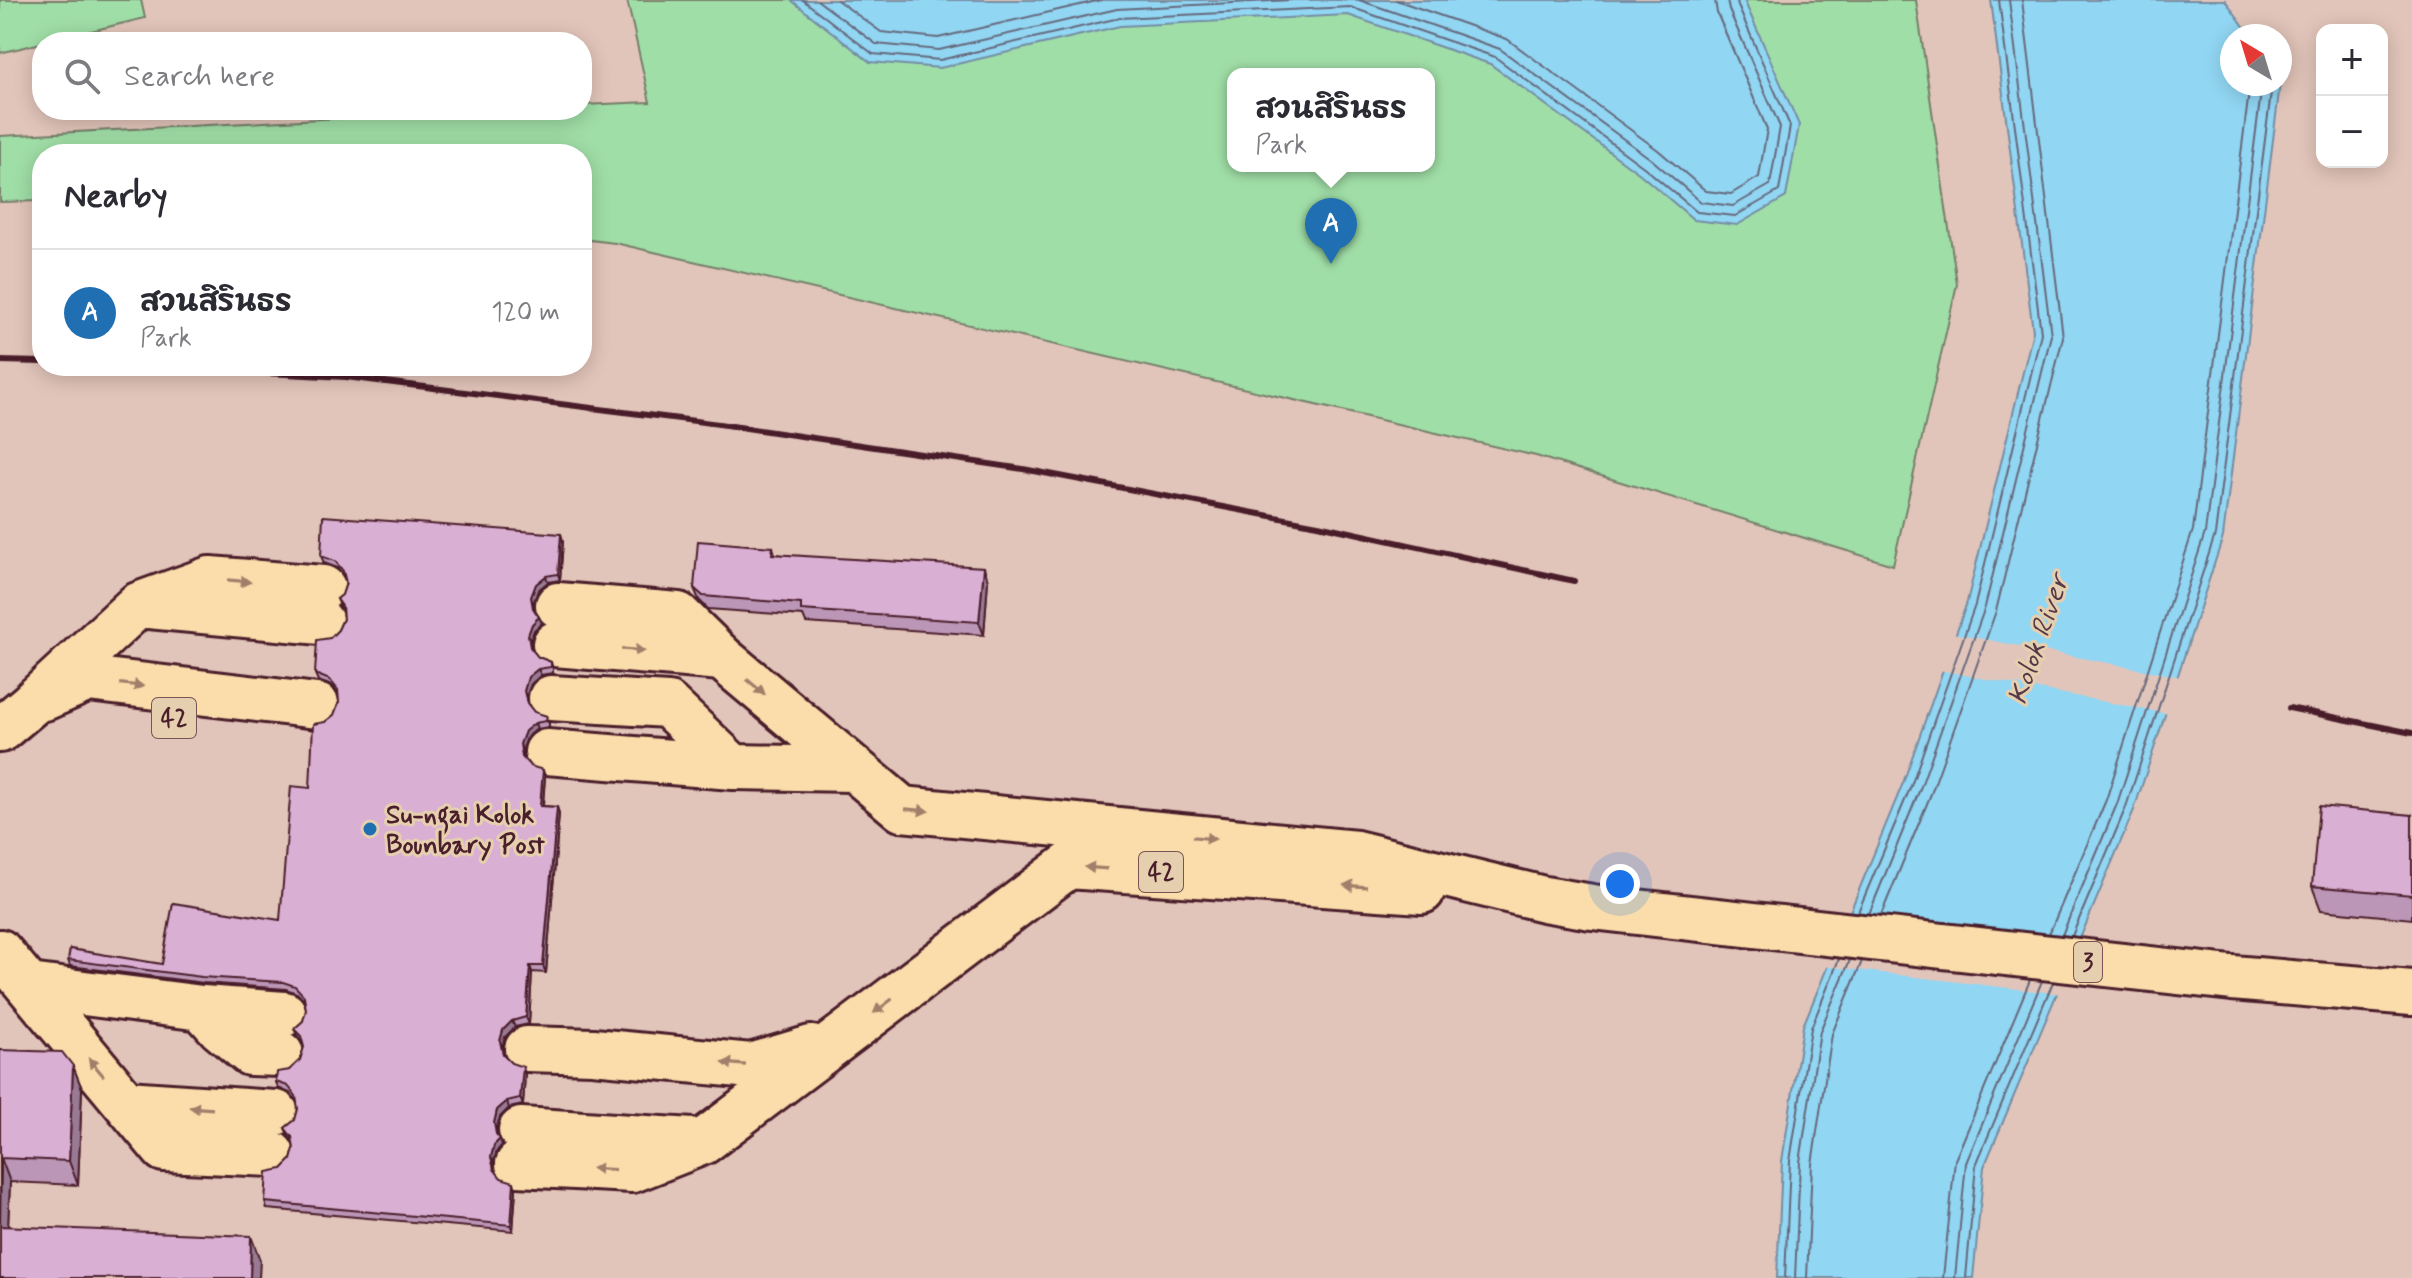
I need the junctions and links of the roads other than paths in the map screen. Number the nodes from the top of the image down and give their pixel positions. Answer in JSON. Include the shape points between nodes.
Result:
{"nodes":[{"id":1,"x":322,"y":605,"type":"dead end"},
{"id":2,"x":722,"y":658,"type":"junction"},
{"id":3,"x":16,"y":717,"type":"edge"},
{"id":4,"x":718,"y":753,"type":"junction"},
{"id":5,"x":854,"y":769,"type":"junction"},
{"id":6,"x":1544,"y":899,"type":"junction"},
{"id":7,"x":1945,"y":946,"type":"joint"},
{"id":8,"x":0,"y":952,"type":"edge"},
{"id":9,"x":29,"y":986,"type":"junction"},
{"id":10,"x":2412,"y":993,"type":"edge"},
{"id":11,"x":254,"y":1032,"type":"dead end"},
{"id":12,"x":837,"y":1041,"type":"junction"},
{"id":13,"x":126,"y":1103,"type":"junction"},
{"id":14,"x":520,"y":1147,"type":"dead end"}],
"edges":[{"from":3,"to":1,"type":"highway","one_way":true,"via":[[138,605]]},
{"from":2,"to":2,"type":"highway","number":"42","one_way":true,"via":[[678,615],[557,625]]},
{"from":2,"to":5,"type":"highway","number":"42","one_way":true},
{"from":3,"to":3,"type":"highway","number":"42","one_way":true,"via":[[88,679],[245,699],[287,679],[317,707]]},
{"from":4,"to":4,"type":"highway","via":[[549,725],[668,705]]},
{"from":4,"to":5,"type":"highway"},
{"from":5,"to":6,"type":"highway","number":"42","one_way":true,"via":[[902,809],[1356,853]]},
{"from":6,"to":7,"type":"highway","number":"42"},
{"from":6,"to":12,"type":"highway","number":"42","one_way":true,"via":[[1068,866]]},
{"from":7,"to":10,"type":"highway","number":"3"},
{"from":8,"to":9,"type":"highway"},
{"from":9,"to":11,"type":"highway"},
{"from":13,"to":9,"type":"highway","one_way":true},
{"from":12,"to":12,"type":"highway","number":"42","one_way":true,"via":[[751,1066],[527,1048]]},
{"from":12,"to":14,"type":"highway","number":"42","one_way":true,"via":[[703,1142]]},
{"from":13,"to":13,"type":"highway","one_way":true,"via":[[164,1149],[274,1133]]}]}
